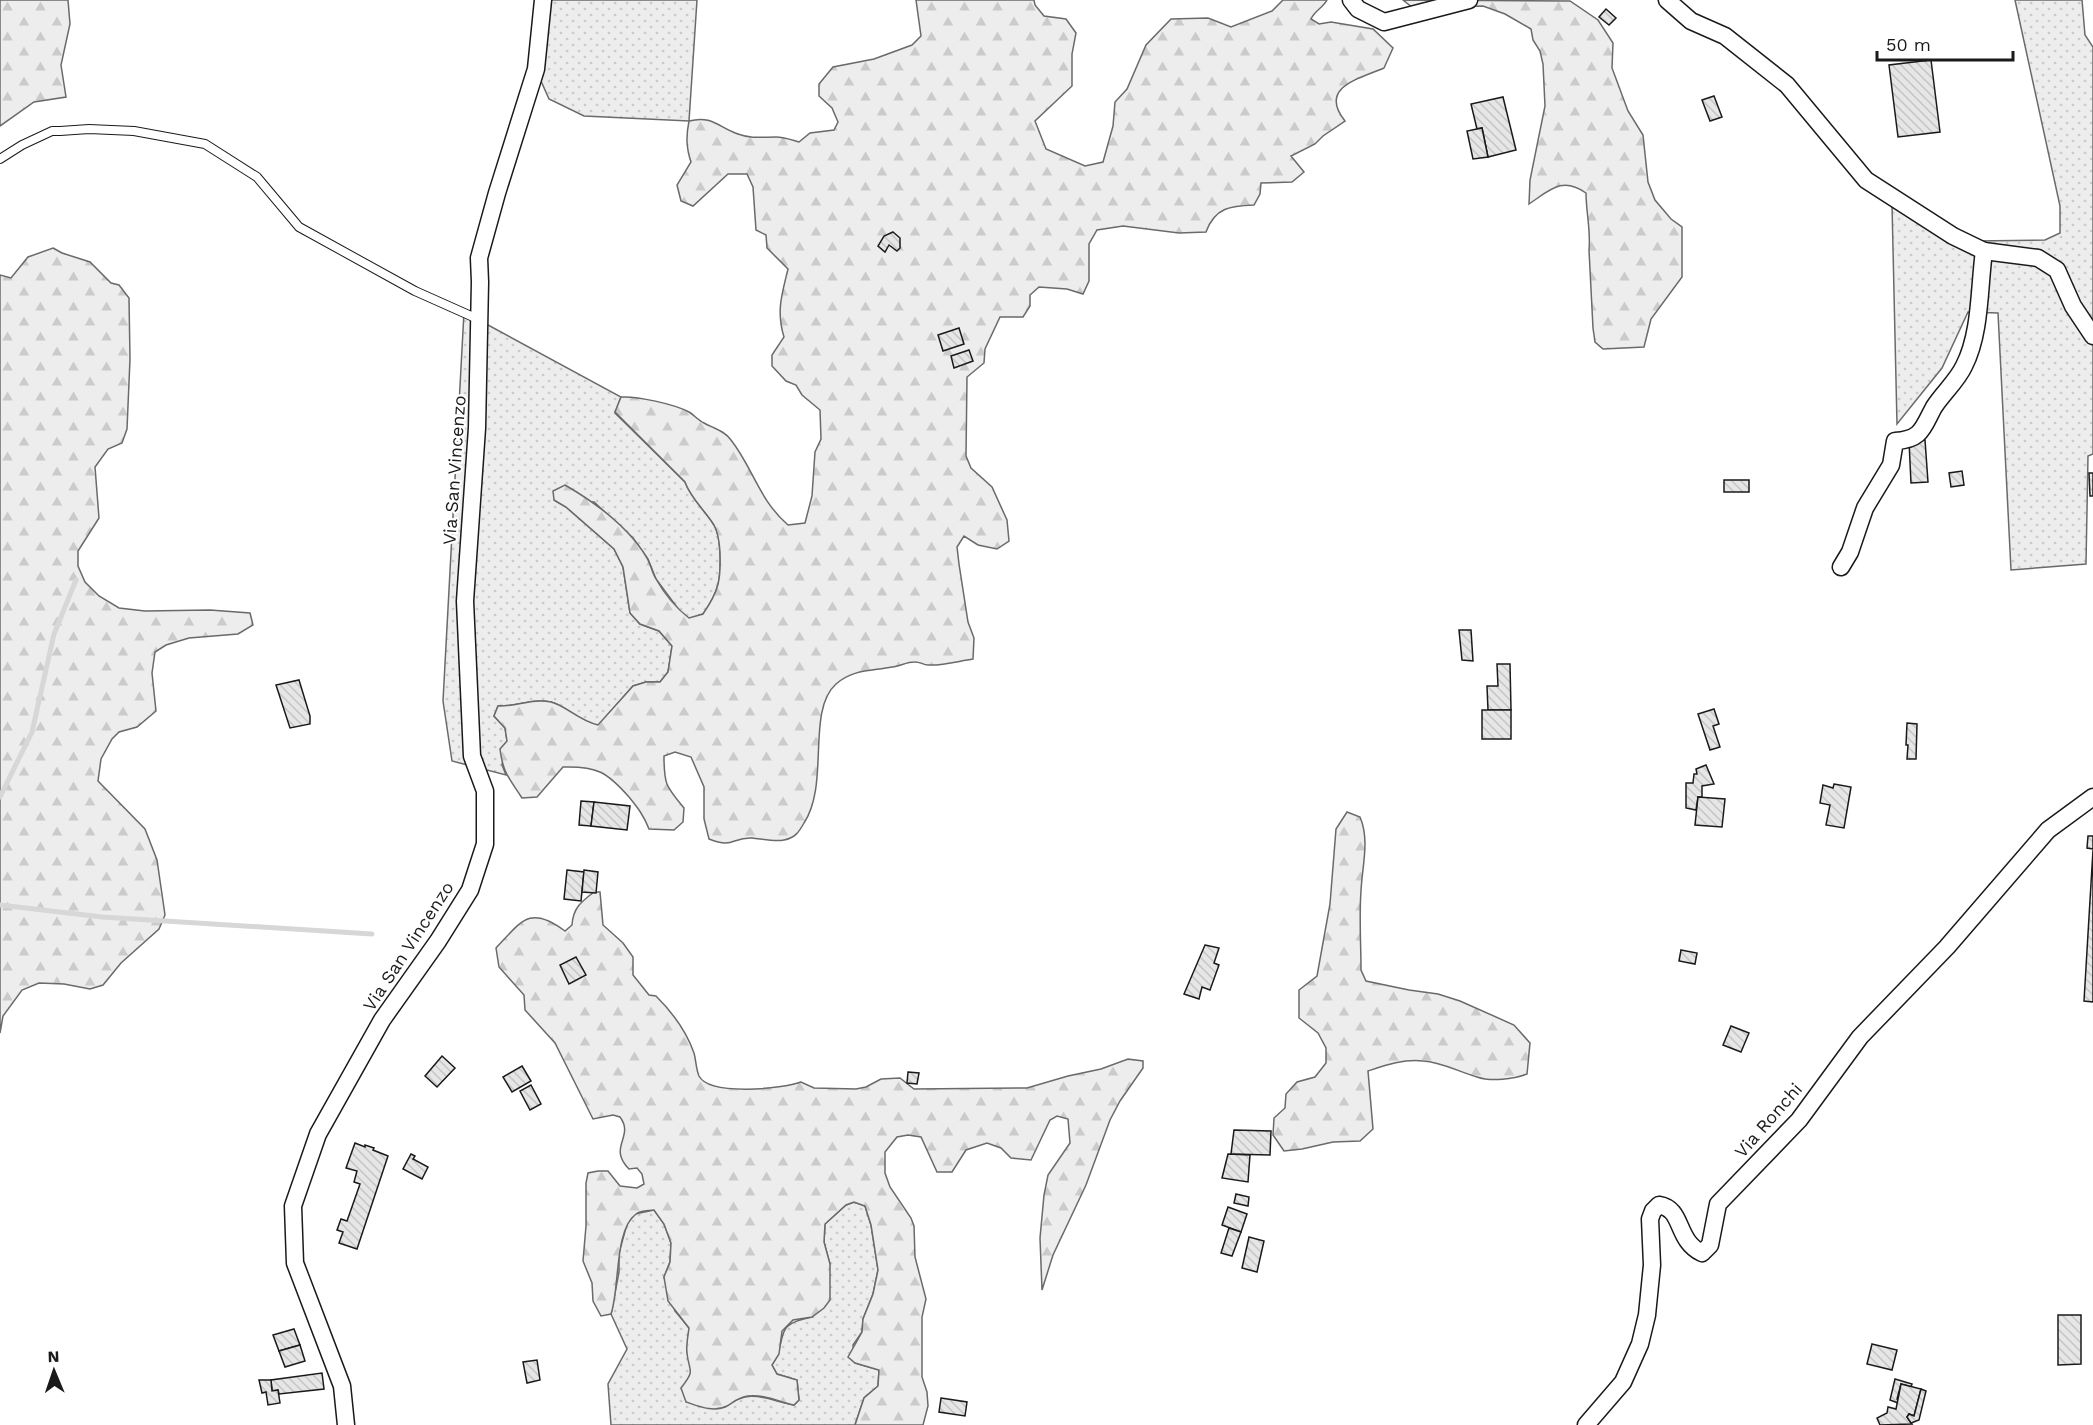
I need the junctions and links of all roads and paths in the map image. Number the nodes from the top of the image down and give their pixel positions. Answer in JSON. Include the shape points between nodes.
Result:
{"nodes":[{"id":1,"x":543,"y":0,"type":"edge"},
{"id":2,"x":1351,"y":0,"type":"edge"},
{"id":3,"x":1469,"y":0,"type":"edge"},
{"id":4,"x":1667,"y":0,"type":"edge"},
{"id":5,"x":0,"y":159,"type":"edge"},
{"id":6,"x":1984,"y":251,"type":"junction"},
{"id":7,"x":480,"y":320,"type":"junction"},
{"id":8,"x":2093,"y":336,"type":"edge"},
{"id":9,"x":1841,"y":567,"type":"dead end"},
{"id":10,"x":2093,"y":797,"type":"edge"},
{"id":11,"x":346,"y":1425,"type":"edge"},
{"id":12,"x":1586,"y":1425,"type":"edge"}],
"edges":[{"from":1,"to":7,"type":"street","name":"Via San Vincenzo","via":[[536,69],[479,258]]},
{"from":2,"to":3,"type":"street","via":[[1358,9],[1384,22]]},
{"from":4,"to":6,"type":"street","via":[[1691,21],[1725,36],[1788,86],[1866,180],[1953,236]]},
{"from":5,"to":7,"type":"lane","via":[[52,131],[134,131],[205,144],[257,177],[299,227],[415,291]]},
{"from":6,"to":8,"type":"street","via":[[2038,258],[2057,270],[2073,306]]},
{"from":6,"to":9,"type":"street","via":[[1976,328],[1965,365],[1921,433],[1895,441],[1891,465],[1865,508]]},
{"from":7,"to":11,"type":"street","name":"Via San Vincenzo","via":[[465,601],[472,756],[485,791],[485,844],[470,890],[382,1020],[318,1134],[293,1206],[295,1263],[342,1386]]},
{"from":10,"to":12,"type":"street","name":"Via Ronchi","via":[[2048,830],[1947,947],[1860,1037],[1799,1120],[1718,1204],[1710,1245],[1702,1253],[1691,1248],[1668,1206],[1659,1204],[1653,1211],[1652,1265],[1640,1344],[1623,1382]]}]}
